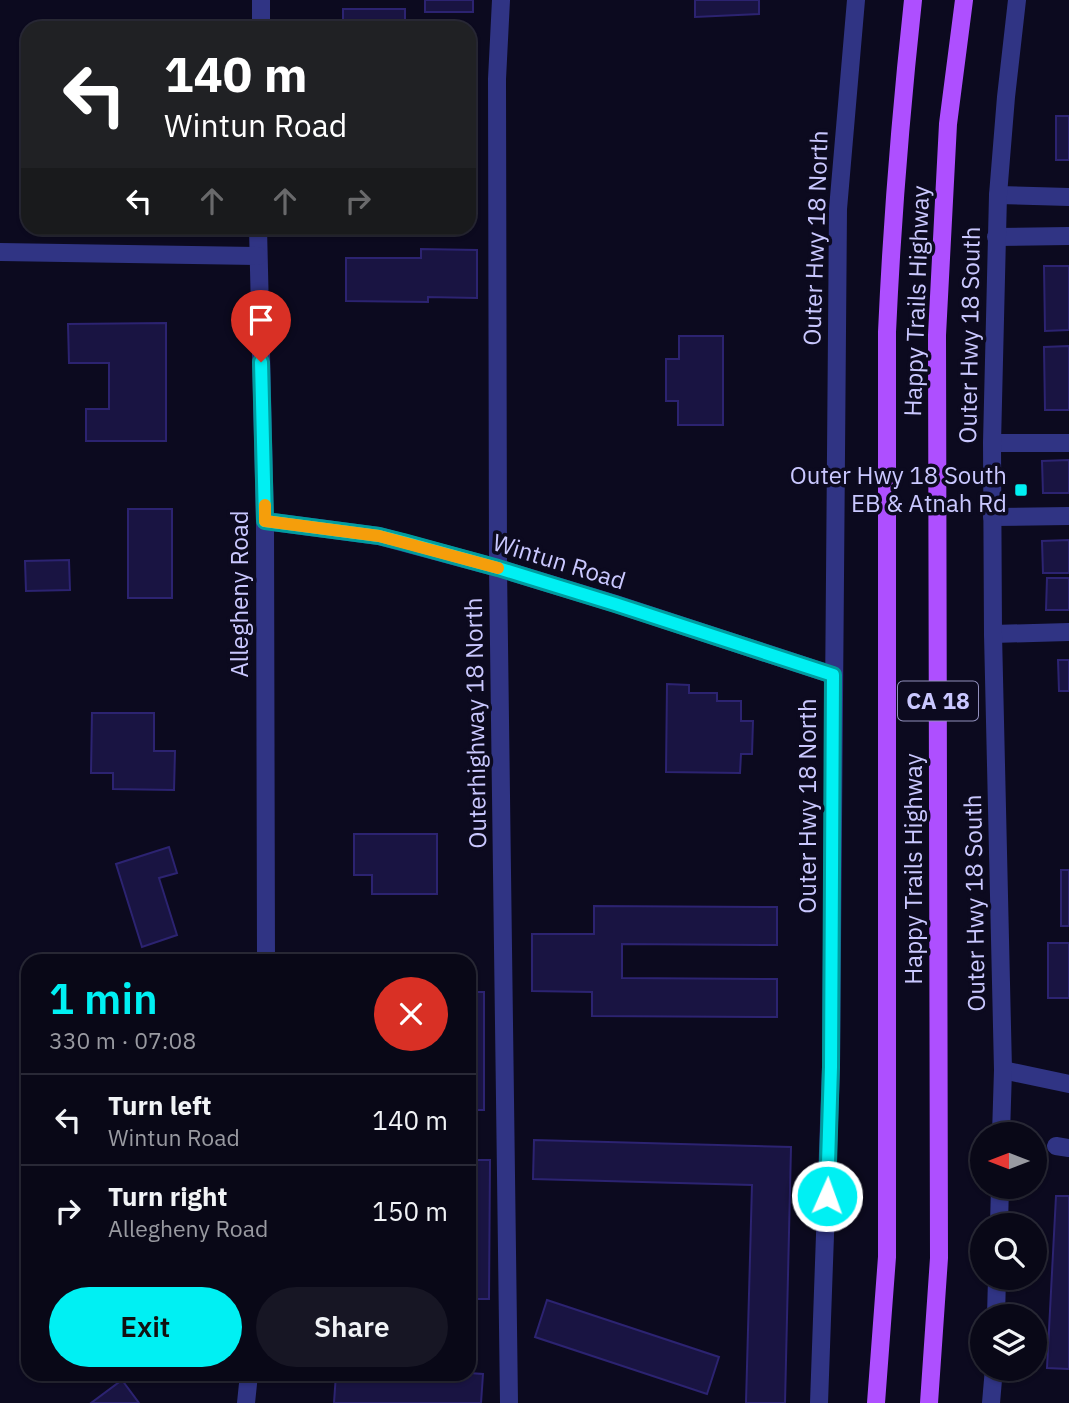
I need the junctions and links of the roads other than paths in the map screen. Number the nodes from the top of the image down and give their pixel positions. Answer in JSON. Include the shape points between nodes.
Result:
{"nodes":[{"id":1,"x":261,"y":0,"type":"edge"},
{"id":2,"x":501,"y":0,"type":"edge"},
{"id":3,"x":856,"y":0,"type":"edge"},
{"id":4,"x":913,"y":0,"type":"edge"},
{"id":5,"x":964,"y":0,"type":"edge"},
{"id":6,"x":1017,"y":0,"type":"edge"},
{"id":7,"x":261,"y":21,"type":"edge"},
{"id":8,"x":998,"y":195,"type":"junction"},
{"id":9,"x":1069,"y":197,"type":"edge"},
{"id":10,"x":258,"y":235,"type":"edge"},
{"id":11,"x":1069,"y":236,"type":"edge"},
{"id":12,"x":996,"y":237,"type":"junction"},
{"id":13,"x":0,"y":252,"type":"edge"},
{"id":14,"x":258,"y":256,"type":"junction"},
{"id":15,"x":992,"y":443,"type":"junction"},
{"id":16,"x":1069,"y":443,"type":"edge"},
{"id":17,"x":1069,"y":516,"type":"edge"},
{"id":18,"x":992,"y":517,"type":"junction"},
{"id":19,"x":265,"y":521,"type":"junction"},
{"id":20,"x":498,"y":568,"type":"junction"},
{"id":21,"x":1069,"y":632,"type":"edge"},
{"id":22,"x":993,"y":634,"type":"junction"},
{"id":23,"x":833,"y":675,"type":"junction"},
{"id":24,"x":266,"y":954,"type":"edge"},
{"id":25,"x":1003,"y":1070,"type":"junction"},
{"id":26,"x":1069,"y":1084,"type":"edge"},
{"id":27,"x":1001,"y":1122,"type":"edge"},
{"id":28,"x":249,"y":1381,"type":"edge"},
{"id":29,"x":993,"y":1381,"type":"edge"},
{"id":30,"x":512,"y":1402,"type":"edge"},
{"id":31,"x":247,"y":1403,"type":"edge"},
{"id":32,"x":819,"y":1403,"type":"edge"},
{"id":33,"x":876,"y":1403,"type":"edge"},
{"id":34,"x":929,"y":1403,"type":"edge"},
{"id":35,"x":991,"y":1403,"type":"edge"}],
"edges":[{"from":1,"to":7,"type":"street"},
{"from":2,"to":20,"type":"street","name":"Outerhighway 18 North","via":[[497,79]]},
{"from":3,"to":23,"type":"street","name":"Outer Hwy 18 North","via":[[838,209]]},
{"from":4,"to":33,"type":"main road","name":"Happy Trails Highway","number":"CA 18","via":[[900,118],[887,332],[887,1257]]},
{"from":5,"to":34,"type":"main road","name":"Happy Trails Highway","number":"CA 18","via":[[948,124],[937,335],[939,1258]]},
{"from":6,"to":8,"type":"street","name":"Outer Hwy 18 South"},
{"from":8,"to":9,"type":"street"},
{"from":8,"to":12,"type":"street","name":"Outer Hwy 18 South"},
{"from":10,"to":14,"type":"street","name":"Allegheny Road"},
{"from":11,"to":12,"type":"street"},
{"from":12,"to":15,"type":"street","name":"Outer Hwy 18 South"},
{"from":13,"to":14,"type":"street"},
{"from":14,"to":19,"type":"street","name":"Allegheny Road"},
{"from":15,"to":16,"type":"street"},
{"from":15,"to":18,"type":"street","name":"Outer Hwy 18 South"},
{"from":17,"to":18,"type":"street"},
{"from":18,"to":22,"type":"street","name":"Outer Hwy 18 South"},
{"from":19,"to":20,"type":"street","name":"Wintun Road","via":[[379,536]]},
{"from":19,"to":24,"type":"street","name":"Allegheny Road"},
{"from":20,"to":23,"type":"street","name":"Wintun Road"},
{"from":20,"to":30,"type":"street","name":"Outerhighway 18 North"},
{"from":21,"to":22,"type":"street"},
{"from":22,"to":25,"type":"street","name":"Outer Hwy 18 South"},
{"from":23,"to":32,"type":"street","name":"Outer Hwy 18 North","via":[[831,1067]]},
{"from":25,"to":26,"type":"street"},
{"from":25,"to":27,"type":"street","name":"Outer Hwy 18 South"},
{"from":28,"to":31,"type":"street"},
{"from":29,"to":35,"type":"street"}]}
